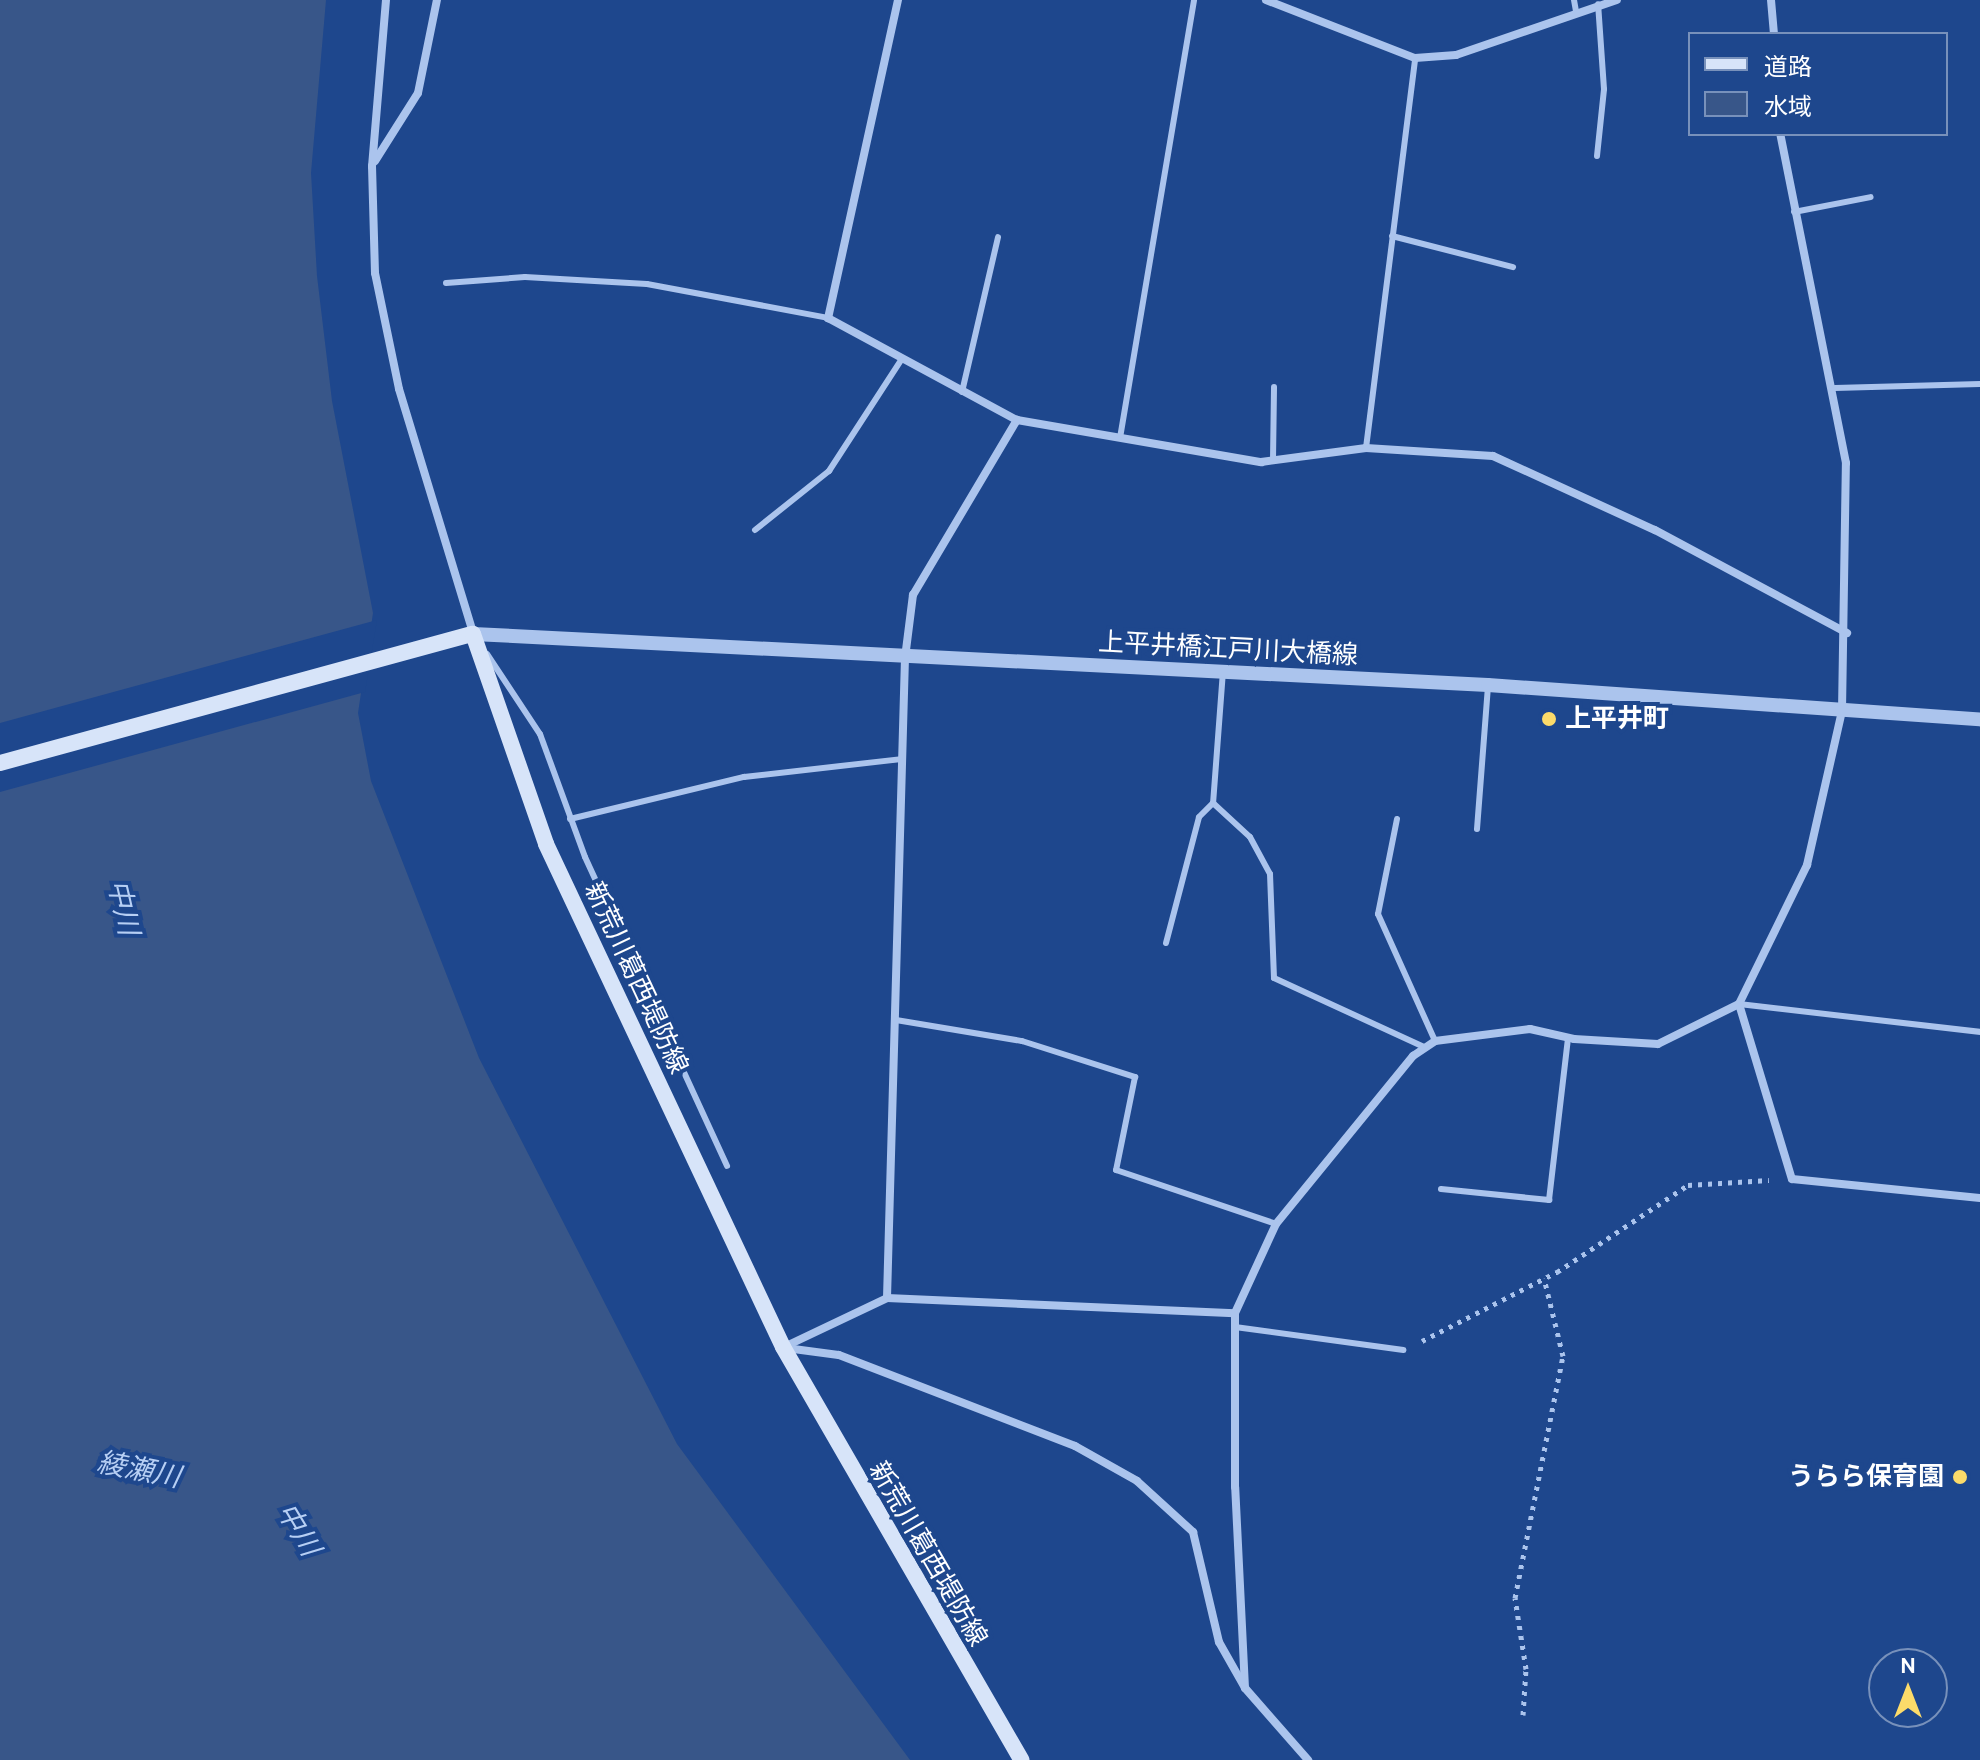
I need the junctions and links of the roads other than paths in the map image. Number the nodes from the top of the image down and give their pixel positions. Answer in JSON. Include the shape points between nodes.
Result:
{"nodes":[{"id":1,"x":386,"y":0,"type":"edge"},
{"id":2,"x":437,"y":0,"type":"edge"},
{"id":3,"x":898,"y":0,"type":"edge"},
{"id":4,"x":1194,"y":0,"type":"edge"},
{"id":5,"x":1266,"y":0,"type":"edge"},
{"id":6,"x":1574,"y":0,"type":"edge"},
{"id":7,"x":1617,"y":0,"type":"edge"},
{"id":8,"x":1771,"y":0,"type":"edge"},
{"id":9,"x":1598,"y":4,"type":"junction"},
{"id":10,"x":1576,"y":11,"type":"junction"},
{"id":11,"x":1774,"y":32,"type":"edge"},
{"id":12,"x":1415,"y":58,"type":"junction"},
{"id":13,"x":1780,"y":136,"type":"edge"},
{"id":14,"x":1597,"y":156,"type":"dead end"},
{"id":15,"x":372,"y":166,"type":"junction"},
{"id":16,"x":1871,"y":197,"type":"dead end"},
{"id":17,"x":1794,"y":212,"type":"junction"},
{"id":18,"x":1392,"y":236,"type":"junction"},
{"id":19,"x":998,"y":237,"type":"dead end"},
{"id":20,"x":1513,"y":267,"type":"dead end"},
{"id":21,"x":446,"y":283,"type":"dead end"},
{"id":22,"x":828,"y":318,"type":"junction"},
{"id":23,"x":901,"y":360,"type":"junction"},
{"id":24,"x":1980,"y":384,"type":"edge"},
{"id":25,"x":1274,"y":387,"type":"dead end"},
{"id":26,"x":1835,"y":388,"type":"junction"},
{"id":27,"x":962,"y":392,"type":"junction"},
{"id":28,"x":1017,"y":420,"type":"junction"},
{"id":29,"x":1120,"y":438,"type":"junction"},
{"id":30,"x":1366,"y":448,"type":"junction"},
{"id":31,"x":1273,"y":460,"type":"junction"},
{"id":32,"x":755,"y":530,"type":"dead end"},
{"id":33,"x":1847,"y":633,"type":"junction"},
{"id":34,"x":473,"y":634,"type":"junction"},
{"id":35,"x":905,"y":658,"type":"junction"},
{"id":36,"x":1223,"y":671,"type":"junction"},
{"id":37,"x":1488,"y":685,"type":"junction"},
{"id":38,"x":1842,"y":711,"type":"junction"},
{"id":39,"x":1980,"y":719,"type":"edge"},
{"id":40,"x":901,"y":759,"type":"junction"},
{"id":41,"x":0,"y":763,"type":"edge"},
{"id":42,"x":1213,"y":803,"type":"junction"},
{"id":43,"x":570,"y":819,"type":"junction"},
{"id":44,"x":1397,"y":819,"type":"dead end"},
{"id":45,"x":1477,"y":829,"type":"dead end"},
{"id":46,"x":1166,"y":943,"type":"dead end"},
{"id":47,"x":1739,"y":1004,"type":"junction"},
{"id":48,"x":896,"y":1020,"type":"junction"},
{"id":49,"x":1980,"y":1032,"type":"edge"},
{"id":50,"x":1568,"y":1038,"type":"junction"},
{"id":51,"x":1435,"y":1041,"type":"junction"},
{"id":52,"x":1426,"y":1048,"type":"junction"},
{"id":53,"x":727,"y":1166,"type":"dead end"},
{"id":54,"x":1441,"y":1189,"type":"dead end"},
{"id":55,"x":1980,"y":1198,"type":"edge"},
{"id":56,"x":1276,"y":1224,"type":"junction"},
{"id":57,"x":887,"y":1298,"type":"junction"},
{"id":58,"x":1235,"y":1313,"type":"junction"},
{"id":59,"x":1235,"y":1327,"type":"junction"},
{"id":60,"x":783,"y":1347,"type":"junction"},
{"id":61,"x":1403,"y":1350,"type":"road end"},
{"id":62,"x":1245,"y":1688,"type":"junction"},
{"id":63,"x":1021,"y":1760,"type":"edge"},
{"id":64,"x":1308,"y":1760,"type":"edge"}],
"edges":[{"from":1,"to":15,"type":"street"},
{"from":2,"to":15,"type":"street","via":[[418,93]]},
{"from":3,"to":22,"type":"street"},
{"from":4,"to":29,"type":"lane"},
{"from":5,"to":12,"type":"street"},
{"from":6,"to":10,"type":"lane"},
{"from":7,"to":9,"type":"street"},
{"from":8,"to":11,"type":"street"},
{"from":9,"to":10,"type":"street"},
{"from":9,"to":14,"type":"lane","via":[[1604,89]]},
{"from":10,"to":12,"type":"street","via":[[1456,55]]},
{"from":12,"to":18,"type":"lane"},
{"from":13,"to":17,"type":"street"},
{"from":15,"to":34,"type":"street","via":[[375,273],[399,389]]},
{"from":16,"to":17,"type":"lane"},
{"from":17,"to":26,"type":"street"},
{"from":18,"to":20,"type":"lane"},
{"from":18,"to":30,"type":"lane"},
{"from":19,"to":27,"type":"lane"},
{"from":21,"to":22,"type":"lane","via":[[525,277],[647,284]]},
{"from":22,"to":23,"type":"street"},
{"from":23,"to":27,"type":"street"},
{"from":23,"to":32,"type":"lane","via":[[829,471]]},
{"from":24,"to":26,"type":"lane"},
{"from":25,"to":31,"type":"lane"},
{"from":26,"to":33,"type":"street","via":[[1846,463]]},
{"from":27,"to":28,"type":"street"},
{"from":28,"to":29,"type":"street"},
{"from":28,"to":35,"type":"street","via":[[923,571],[913,595]]},
{"from":29,"to":31,"type":"street"},
{"from":30,"to":31,"type":"street"},
{"from":30,"to":33,"type":"street","via":[[1493,456],[1655,530]]},
{"from":33,"to":38,"type":"street"},
{"from":34,"to":35,"type":"street","name":"上平井橋江戸川大橋線"},
{"from":34,"to":41,"type":"main road"},
{"from":34,"to":43,"type":"lane","via":[[540,734]]},
{"from":34,"to":60,"type":"main road","name":"新荒川葛西堤防線","via":[[546,844]]},
{"from":35,"to":36,"type":"street","name":"上平井橋江戸川大橋線"},
{"from":35,"to":40,"type":"street"},
{"from":36,"to":37,"type":"street","name":"上平井橋江戸川大橋線"},
{"from":36,"to":42,"type":"lane"},
{"from":37,"to":38,"type":"street","name":"上平井橋江戸川大橋線"},
{"from":37,"to":45,"type":"lane"},
{"from":38,"to":39,"type":"street","name":"上平井橋江戸川大橋線"},
{"from":38,"to":47,"type":"street","via":[[1807,865]]},
{"from":40,"to":43,"type":"lane","via":[[744,777]]},
{"from":40,"to":48,"type":"street"},
{"from":42,"to":46,"type":"lane","via":[[1199,817]]},
{"from":42,"to":52,"type":"lane","via":[[1250,837],[1270,874],[1274,978]]},
{"from":43,"to":53,"type":"lane"},
{"from":44,"to":51,"type":"lane","via":[[1378,914]]},
{"from":47,"to":49,"type":"lane"},
{"from":47,"to":50,"type":"street","via":[[1658,1044]]},
{"from":47,"to":55,"type":"street","via":[[1792,1179]]},
{"from":48,"to":56,"type":"lane","via":[[1022,1041],[1135,1077],[1116,1170]]},
{"from":48,"to":57,"type":"street"},
{"from":50,"to":51,"type":"street","via":[[1530,1029]]},
{"from":50,"to":54,"type":"lane","via":[[1549,1200]]},
{"from":51,"to":52,"type":"street"},
{"from":52,"to":56,"type":"street"},
{"from":56,"to":58,"type":"street"},
{"from":57,"to":58,"type":"street"},
{"from":57,"to":60,"type":"street"},
{"from":58,"to":59,"type":"street"},
{"from":59,"to":61,"type":"lane"},
{"from":59,"to":62,"type":"street","via":[[1235,1487]]},
{"from":60,"to":62,"type":"street","via":[[854,1361],[1075,1446],[1137,1481],[1193,1532],[1219,1642]]},
{"from":60,"to":63,"type":"main road","name":"新荒川葛西堤防線"},
{"from":62,"to":64,"type":"street"}]}
